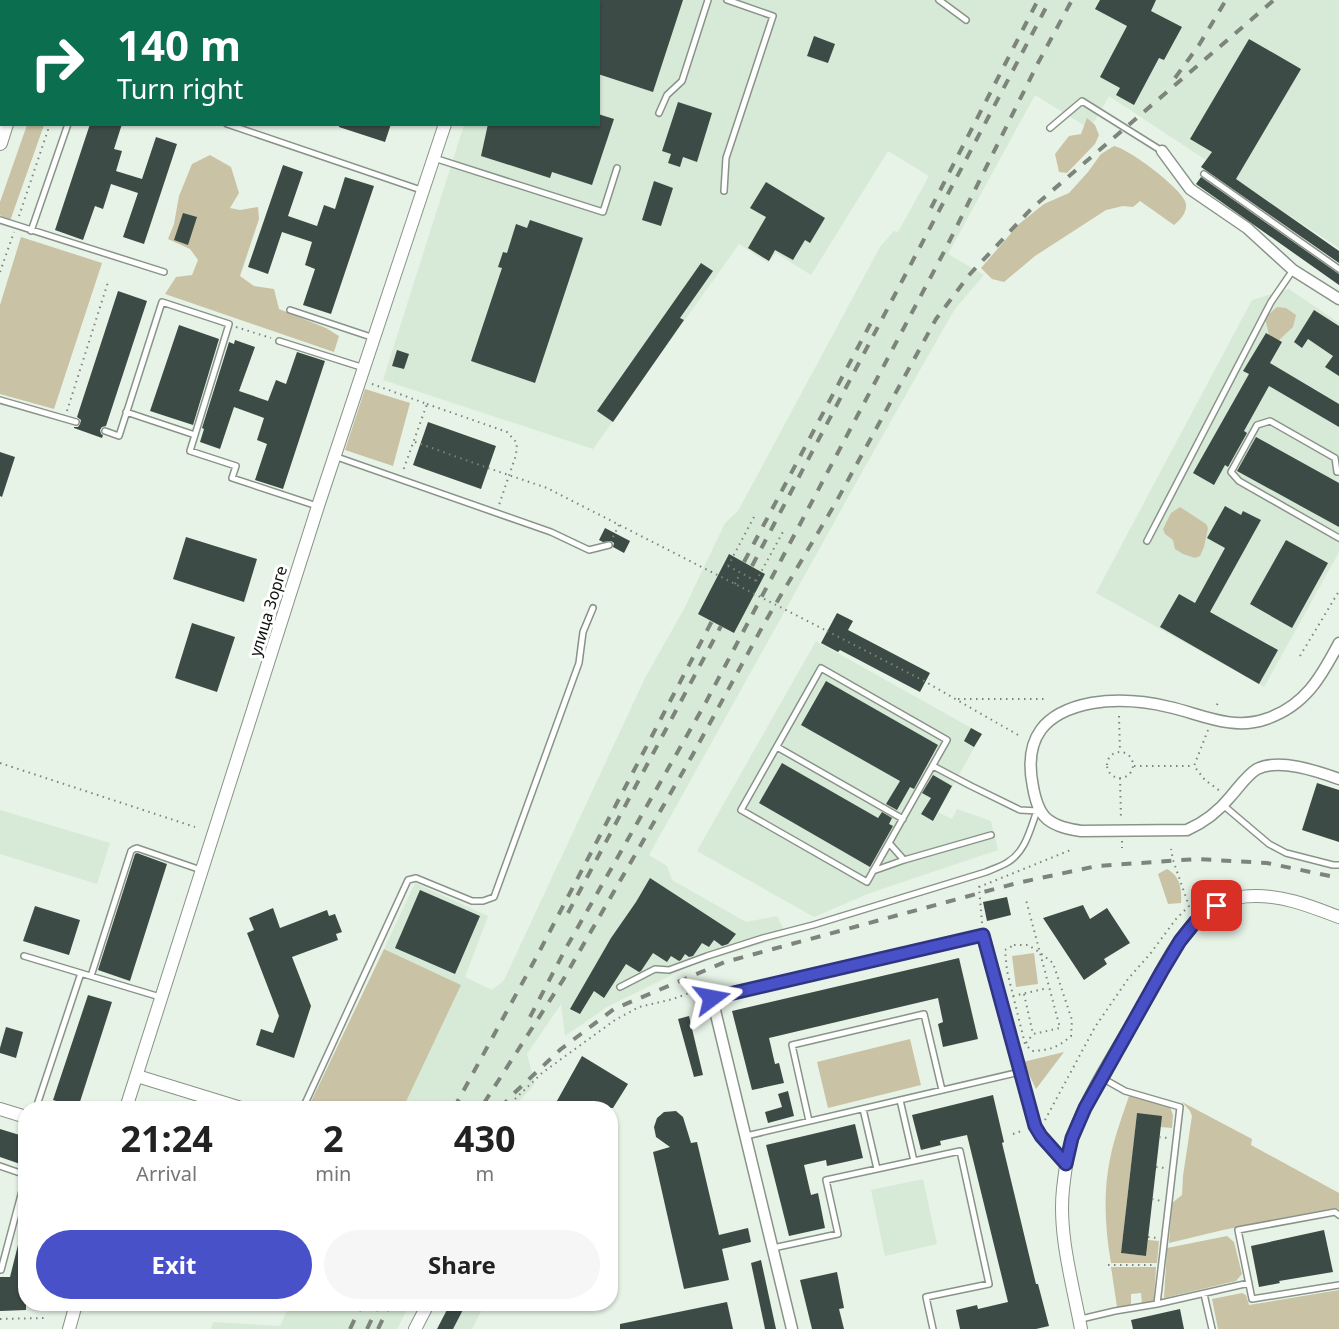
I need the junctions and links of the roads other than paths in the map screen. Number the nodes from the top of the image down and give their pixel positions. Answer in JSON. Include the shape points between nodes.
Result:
{"nodes":[{"id":1,"x":707,"y":0,"type":"edge"},
{"id":2,"x":727,"y":0,"type":"edge"},
{"id":3,"x":939,"y":0,"type":"edge"},
{"id":4,"x":966,"y":20,"type":"dead end"},
{"id":5,"x":659,"y":113,"type":"dead end"},
{"id":6,"x":5,"y":126,"type":"edge"},
{"id":7,"x":67,"y":126,"type":"edge"},
{"id":8,"x":233,"y":126,"type":"edge"},
{"id":9,"x":444,"y":126,"type":"edge"},
{"id":10,"x":1050,"y":128,"type":"dead end"},
{"id":11,"x":0,"y":143,"type":"edge"},
{"id":12,"x":1162,"y":151,"type":"joint"},
{"id":13,"x":434,"y":158,"type":"junction"},
{"id":14,"x":617,"y":168,"type":"dead end"},
{"id":15,"x":1204,"y":174,"type":"dead end"},
{"id":16,"x":423,"y":190,"type":"junction"},
{"id":17,"x":724,"y":191,"type":"dead end"},
{"id":18,"x":0,"y":220,"type":"edge"},
{"id":19,"x":31,"y":231,"type":"junction"},
{"id":20,"x":1339,"y":269,"type":"edge"},
{"id":21,"x":1293,"y":270,"type":"junction"},
{"id":22,"x":164,"y":272,"type":"dead end"},
{"id":23,"x":1339,"y":299,"type":"edge"},
{"id":24,"x":290,"y":310,"type":"dead end"},
{"id":25,"x":374,"y":338,"type":"junction"},
{"id":26,"x":279,"y":341,"type":"road end"},
{"id":27,"x":364,"y":368,"type":"junction"},
{"id":28,"x":0,"y":400,"type":"edge"},
{"id":29,"x":126,"y":412,"type":"junction"},
{"id":30,"x":76,"y":422,"type":"dead end"},
{"id":31,"x":105,"y":431,"type":"dead end"},
{"id":32,"x":195,"y":435,"type":"junction"},
{"id":33,"x":334,"y":456,"type":"junction"},
{"id":34,"x":1339,"y":472,"type":"edge"},
{"id":35,"x":318,"y":506,"type":"junction"},
{"id":36,"x":1339,"y":538,"type":"edge"},
{"id":37,"x":1147,"y":541,"type":"dead end"},
{"id":38,"x":609,"y":545,"type":"road end"},
{"id":39,"x":593,"y":608,"type":"dead end"},
{"id":40,"x":1339,"y":643,"type":"edge"},
{"id":41,"x":777,"y":747,"type":"junction"},
{"id":42,"x":933,"y":766,"type":"junction"},
{"id":43,"x":1339,"y":779,"type":"edge"},
{"id":44,"x":1223,"y":805,"type":"junction"},
{"id":45,"x":1039,"y":811,"type":"junction"},
{"id":46,"x":903,"y":819,"type":"junction"},
{"id":47,"x":991,"y":835,"type":"dead end"},
{"id":48,"x":889,"y":843,"type":"junction"},
{"id":49,"x":904,"y":860,"type":"junction"},
{"id":50,"x":1339,"y":865,"type":"edge"},
{"id":51,"x":202,"y":870,"type":"junction"},
{"id":52,"x":873,"y":871,"type":"junction"},
{"id":53,"x":1339,"y":917,"type":"edge"},
{"id":54,"x":24,"y":956,"type":"dead end"},
{"id":55,"x":81,"y":973,"type":"junction"},
{"id":56,"x":91,"y":976,"type":"junction"},
{"id":57,"x":620,"y":987,"type":"dead end"},
{"id":58,"x":161,"y":998,"type":"junction"},
{"id":59,"x":1020,"y":1072,"type":"junction"},
{"id":60,"x":136,"y":1076,"type":"junction"},
{"id":61,"x":1102,"y":1078,"type":"junction"},
{"id":62,"x":942,"y":1090,"type":"junction"},
{"id":63,"x":900,"y":1100,"type":"junction"},
{"id":64,"x":38,"y":1101,"type":"edge"},
{"id":65,"x":128,"y":1101,"type":"edge"},
{"id":66,"x":218,"y":1101,"type":"edge"},
{"id":67,"x":306,"y":1101,"type":"edge"},
{"id":68,"x":0,"y":1109,"type":"edge"},
{"id":69,"x":863,"y":1109,"type":"junction"},
{"id":70,"x":18,"y":1115,"type":"edge"},
{"id":71,"x":809,"y":1121,"type":"junction"},
{"id":72,"x":746,"y":1136,"type":"junction"},
{"id":73,"x":914,"y":1161,"type":"junction"},
{"id":74,"x":1066,"y":1164,"type":"junction"},
{"id":75,"x":0,"y":1166,"type":"edge"},
{"id":76,"x":877,"y":1169,"type":"junction"},
{"id":77,"x":18,"y":1172,"type":"edge"},
{"id":78,"x":18,"y":1210,"type":"edge"},
{"id":79,"x":1339,"y":1215,"type":"edge"},
{"id":80,"x":773,"y":1248,"type":"junction"},
{"id":81,"x":7,"y":1253,"type":"junction"},
{"id":82,"x":15,"y":1256,"type":"dead end"},
{"id":83,"x":0,"y":1270,"type":"edge"},
{"id":84,"x":1249,"y":1283,"type":"junction"},
{"id":85,"x":1339,"y":1285,"type":"edge"},
{"id":86,"x":1204,"y":1294,"type":"junction"},
{"id":87,"x":1157,"y":1304,"type":"junction"},
{"id":88,"x":74,"y":1311,"type":"edge"},
{"id":89,"x":424,"y":1311,"type":"edge"},
{"id":90,"x":1080,"y":1324,"type":"edge"},
{"id":91,"x":60,"y":1329,"type":"edge"},
{"id":92,"x":69,"y":1329,"type":"edge"},
{"id":93,"x":415,"y":1329,"type":"edge"},
{"id":94,"x":792,"y":1329,"type":"edge"},
{"id":95,"x":933,"y":1329,"type":"edge"},
{"id":96,"x":1212,"y":1329,"type":"edge"}],
"edges":[{"from":1,"to":5,"type":"lane","via":[[682,81],[667,95]]},
{"from":2,"to":17,"type":"lane","via":[[773,16],[726,158]]},
{"from":3,"to":4,"type":"lane"},
{"from":6,"to":11,"type":"main road"},
{"from":7,"to":19,"type":"lane"},
{"from":8,"to":16,"type":"lane"},
{"from":9,"to":13,"type":"street","name":"улица Зорге"},
{"from":10,"to":12,"type":"lane","via":[[1082,100]]},
{"from":12,"to":21,"type":"street","via":[[1190,189],[1247,228]]},
{"from":13,"to":14,"type":"lane","via":[[603,212]]},
{"from":13,"to":16,"type":"street","name":"улица Зорге"},
{"from":15,"to":20,"type":"lane"},
{"from":16,"to":25,"type":"street","name":"улица Зорге"},
{"from":18,"to":19,"type":"lane"},
{"from":19,"to":22,"type":"lane"},
{"from":21,"to":23,"type":"street"},
{"from":21,"to":37,"type":"lane","via":[[1271,302]]},
{"from":24,"to":25,"type":"lane"},
{"from":25,"to":27,"type":"street","name":"улица Зорге"},
{"from":26,"to":27,"type":"lane"},
{"from":27,"to":33,"type":"street","name":"улица Зорге"},
{"from":28,"to":30,"type":"lane"},
{"from":29,"to":31,"type":"lane","via":[[118,436]]},
{"from":29,"to":32,"type":"lane"},
{"from":29,"to":32,"type":"lane","via":[[162,302],[229,324]]},
{"from":32,"to":35,"type":"lane","via":[[190,451],[236,466],[232,478]]},
{"from":33,"to":35,"type":"street","name":"улица Зорге"},
{"from":33,"to":38,"type":"lane","via":[[551,532],[589,550]]},
{"from":34,"to":36,"type":"lane","via":[[1335,458],[1270,421],[1257,425],[1231,472],[1239,481]]},
{"from":35,"to":51,"type":"street","name":"улица Зорге"},
{"from":39,"to":67,"type":"lane","via":[[583,632],[579,663],[494,897],[472,901],[416,878],[408,880]]},
{"from":40,"to":45,"type":"street","via":[[1304,697],[1265,720],[1227,723],[1167,706],[1119,700],[1091,703],[1055,716],[1038,732],[1033,743],[1031,778]]},
{"from":41,"to":42,"type":"lane","via":[[821,668],[947,740]]},
{"from":41,"to":46,"type":"lane"},
{"from":41,"to":52,"type":"lane","via":[[741,810],[867,882]]},
{"from":42,"to":45,"type":"lane","via":[[1020,810]]},
{"from":42,"to":46,"type":"lane"},
{"from":43,"to":44,"type":"street","via":[[1292,766],[1271,765],[1257,770]]},
{"from":44,"to":45,"type":"street","via":[[1201,824],[1187,830],[1081,831],[1055,824]]},
{"from":44,"to":50,"type":"lane","via":[[1269,844],[1286,853]]},
{"from":45,"to":57,"type":"lane","via":[[1021,850],[1009,862],[986,872],[669,970],[655,969]]},
{"from":46,"to":48,"type":"lane"},
{"from":47,"to":49,"type":"lane"},
{"from":48,"to":49,"type":"lane"},
{"from":48,"to":52,"type":"lane"},
{"from":49,"to":52,"type":"lane"},
{"from":51,"to":56,"type":"lane","via":[[137,848],[131,851]]},
{"from":51,"to":58,"type":"street","name":"улица Зорге"},
{"from":53,"to":61,"type":"street","via":[[1270,896],[1240,896],[1217,906],[1196,921],[1180,941]]},
{"from":54,"to":55,"type":"lane"},
{"from":55,"to":56,"type":"lane"},
{"from":55,"to":64,"type":"lane"},
{"from":56,"to":58,"type":"lane"},
{"from":58,"to":60,"type":"street","name":"улица Зорге"},
{"from":59,"to":62,"type":"lane"},
{"from":59,"to":72,"type":"street","via":[[983,935],[712,998]]},
{"from":59,"to":74,"type":"street","via":[[1035,1126]]},
{"from":60,"to":65,"type":"street","name":"улица Зорге"},
{"from":60,"to":66,"type":"street"},
{"from":61,"to":74,"type":"street","via":[[1072,1138]]},
{"from":61,"to":87,"type":"lane","via":[[1125,1091],[1180,1107]]},
{"from":62,"to":63,"type":"lane"},
{"from":62,"to":71,"type":"lane","via":[[924,1014],[792,1046]]},
{"from":63,"to":69,"type":"lane"},
{"from":63,"to":73,"type":"lane"},
{"from":68,"to":70,"type":"street"},
{"from":69,"to":71,"type":"lane"},
{"from":69,"to":76,"type":"lane"},
{"from":71,"to":72,"type":"lane"},
{"from":72,"to":80,"type":"street"},
{"from":73,"to":76,"type":"lane"},
{"from":73,"to":95,"type":"lane","via":[[960,1151],[989,1284],[926,1297]]},
{"from":74,"to":90,"type":"street","via":[[1065,1238]]},
{"from":75,"to":77,"type":"lane"},
{"from":76,"to":80,"type":"lane","via":[[826,1180],[838,1234]]},
{"from":78,"to":81,"type":"lane"},
{"from":79,"to":84,"type":"lane","via":[[1335,1212],[1238,1230]]},
{"from":80,"to":94,"type":"street"},
{"from":81,"to":82,"type":"lane"},
{"from":81,"to":83,"type":"lane"},
{"from":84,"to":85,"type":"lane","via":[[1252,1299]]},
{"from":84,"to":86,"type":"lane"},
{"from":86,"to":87,"type":"lane"},
{"from":86,"to":96,"type":"lane"},
{"from":87,"to":90,"type":"lane","via":[[1115,1311]]},
{"from":88,"to":92,"type":"street"},
{"from":89,"to":93,"type":"street"},
{"from":91,"to":92,"type":"street"}]}
